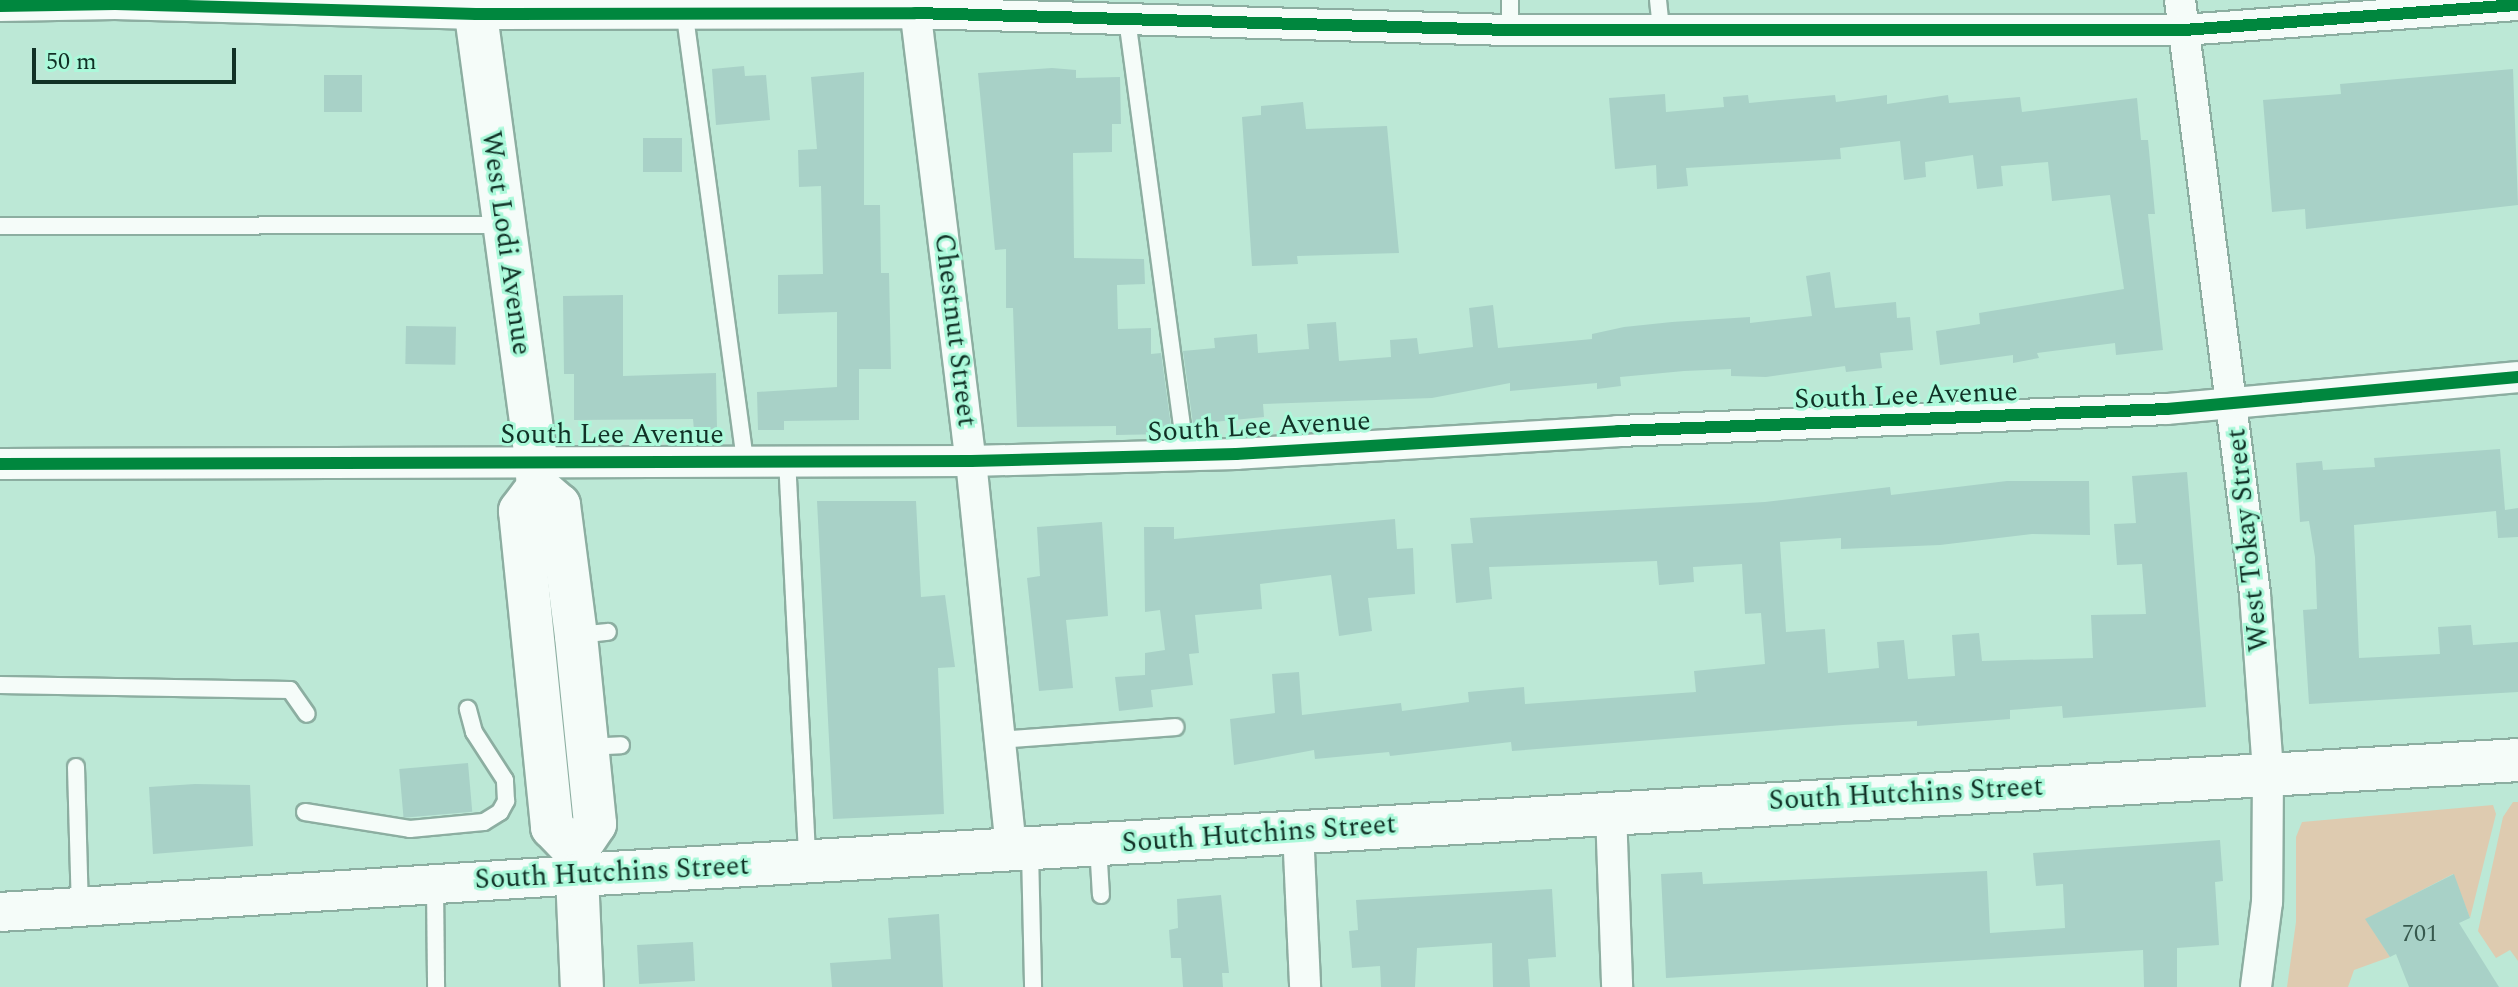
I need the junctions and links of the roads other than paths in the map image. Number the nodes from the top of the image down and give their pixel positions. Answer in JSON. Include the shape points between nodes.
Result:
{"nodes":[{"id":1,"x":1658,"y":0,"type":"edge"},
{"id":2,"x":2180,"y":0,"type":"edge"},
{"id":3,"x":2518,"y":5,"type":"edge"},
{"id":4,"x":0,"y":6,"type":"edge"},
{"id":5,"x":914,"y":6,"type":"edge"},
{"id":6,"x":475,"y":7,"type":"edge"},
{"id":7,"x":684,"y":7,"type":"edge"},
{"id":8,"x":1510,"y":15,"type":"edge"},
{"id":9,"x":1127,"y":19,"type":"junction"},
{"id":10,"x":1661,"y":30,"type":"junction"},
{"id":11,"x":2184,"y":30,"type":"junction"},
{"id":12,"x":502,"y":225,"type":"junction"},
{"id":13,"x":0,"y":226,"type":"edge"},
{"id":14,"x":2518,"y":377,"type":"edge"},
{"id":15,"x":2234,"y":403,"type":"junction"},
{"id":16,"x":1186,"y":456,"type":"junction"},
{"id":17,"x":745,"y":459,"type":"junction"},
{"id":18,"x":787,"y":459,"type":"junction"},
{"id":19,"x":971,"y":461,"type":"junction"},
{"id":20,"x":0,"y":464,"type":"edge"},
{"id":21,"x":537,"y":474,"type":"junction"},
{"id":22,"x":0,"y":685,"type":"edge"},
{"id":23,"x":468,"y":709,"type":"dead end"},
{"id":24,"x":307,"y":714,"type":"dead end"},
{"id":25,"x":1176,"y":727,"type":"dead end"},
{"id":26,"x":999,"y":740,"type":"junction"},
{"id":27,"x":2518,"y":760,"type":"edge"},
{"id":28,"x":76,"y":767,"type":"dead end"},
{"id":29,"x":2268,"y":773,"type":"junction"},
{"id":30,"x":1611,"y":811,"type":"junction"},
{"id":31,"x":305,"y":812,"type":"dead end"},
{"id":32,"x":1298,"y":830,"type":"junction"},
{"id":33,"x":1098,"y":845,"type":"junction"},
{"id":34,"x":1020,"y":850,"type":"junction"},
{"id":35,"x":808,"y":862,"type":"junction"},
{"id":36,"x":577,"y":864,"type":"junction"},
{"id":37,"x":435,"y":883,"type":"junction"},
{"id":38,"x":1101,"y":895,"type":"dead end"},
{"id":39,"x":80,"y":906,"type":"junction"},
{"id":40,"x":0,"y":912,"type":"edge"},
{"id":41,"x":436,"y":987,"type":"edge"},
{"id":42,"x":582,"y":987,"type":"edge"},
{"id":43,"x":1033,"y":987,"type":"edge"},
{"id":44,"x":1305,"y":987,"type":"edge"},
{"id":45,"x":1617,"y":987,"type":"edge"},
{"id":46,"x":2256,"y":987,"type":"edge"}],
"edges":[{"from":1,"to":10,"type":"lane"},
{"from":2,"to":11,"type":"street","name":"West Tokay Street"},
{"from":3,"to":11,"type":"street"},
{"from":4,"to":6,"type":"street"},
{"from":5,"to":7,"type":"street"},
{"from":5,"to":9,"type":"street"},
{"from":5,"to":19,"type":"street","name":"Chestnut Street"},
{"from":6,"to":7,"type":"street"},
{"from":6,"to":12,"type":"main road","name":"West Lodi Avenue"},
{"from":7,"to":17,"type":"lane"},
{"from":8,"to":9,"type":"street"},
{"from":8,"to":10,"type":"street"},
{"from":9,"to":16,"type":"lane"},
{"from":10,"to":11,"type":"street"},
{"from":11,"to":15,"type":"street","name":"West Tokay Street"},
{"from":12,"to":13,"type":"lane"},
{"from":12,"to":21,"type":"main road","name":"West Lodi Avenue"},
{"from":14,"to":15,"type":"street","name":"South Lee Avenue"},
{"from":15,"to":16,"type":"street","name":"South Lee Avenue"},
{"from":15,"to":29,"type":"street","name":"West Tokay Street"},
{"from":16,"to":19,"type":"street","name":"South Lee Avenue"},
{"from":17,"to":18,"type":"street","name":"South Lee Avenue"},
{"from":17,"to":21,"type":"street","name":"South Lee Avenue"},
{"from":18,"to":19,"type":"street","name":"South Lee Avenue"},
{"from":18,"to":35,"type":"lane"},
{"from":19,"to":26,"type":"street","name":"Chestnut Street"},
{"from":20,"to":21,"type":"street","name":"South Lee Avenue"},
{"from":21,"to":36,"type":"main road","via":[[520,511],[550,811],[552,827]]},
{"from":21,"to":36,"type":"main road","name":"West Lodi Avenue","via":[[559,505],[592,634],[604,746],[595,824]]},
{"from":22,"to":24,"type":"lane","via":[[290,690]]},
{"from":23,"to":31,"type":"lane","via":[[474,732],[505,780],[506,801],[500,812],[484,822],[410,829]]},
{"from":25,"to":26,"type":"lane"},
{"from":26,"to":34,"type":"street","name":"Chestnut Street"},
{"from":27,"to":29,"type":"main road","name":"South Hutchins Street"},
{"from":28,"to":39,"type":"lane"},
{"from":29,"to":30,"type":"main road","name":"South Hutchins Street"},
{"from":29,"to":46,"type":"street","name":"West Tokay Street","via":[[2267,902]]},
{"from":30,"to":32,"type":"main road","name":"South Hutchins Street"},
{"from":30,"to":45,"type":"street"},
{"from":32,"to":33,"type":"main road","name":"South Hutchins Street"},
{"from":32,"to":44,"type":"street"},
{"from":33,"to":34,"type":"main road","name":"South Hutchins Street"},
{"from":33,"to":38,"type":"lane"},
{"from":34,"to":35,"type":"main road","name":"South Hutchins Street"},
{"from":34,"to":43,"type":"lane"},
{"from":35,"to":36,"type":"main road","name":"South Hutchins Street"},
{"from":36,"to":37,"type":"street","name":"South Hutchins Street"},
{"from":36,"to":42,"type":"main road"},
{"from":37,"to":39,"type":"street","name":"South Hutchins Street"},
{"from":37,"to":41,"type":"lane"},
{"from":39,"to":40,"type":"street","name":"South Hutchins Street"}]}
